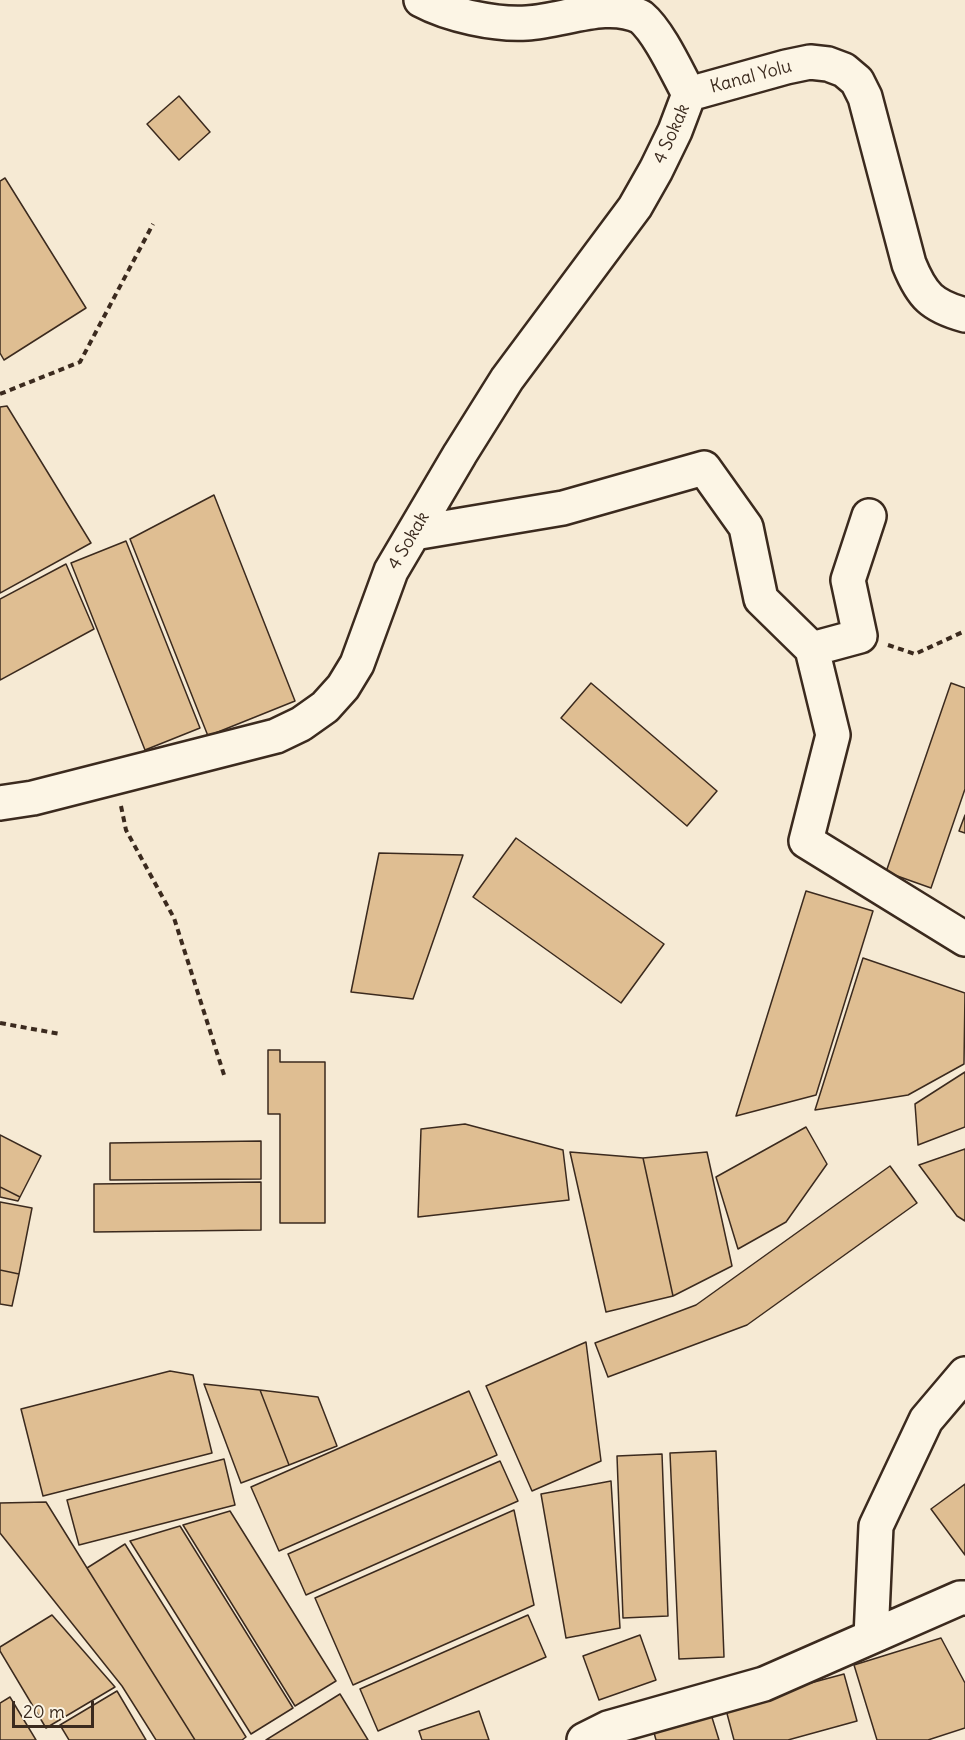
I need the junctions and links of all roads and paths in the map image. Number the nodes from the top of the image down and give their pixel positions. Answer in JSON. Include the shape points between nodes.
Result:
{"nodes":[{"id":1,"x":421,"y":0,"type":"edge"},
{"id":2,"x":689,"y":94,"type":"junction"},
{"id":3,"x":153,"y":224,"type":"dead end"},
{"id":4,"x":965,"y":315,"type":"edge"},
{"id":5,"x":0,"y":394,"type":"edge"},
{"id":6,"x":869,"y":516,"type":"dead end"},
{"id":7,"x":414,"y":533,"type":"junction"},
{"id":8,"x":965,"y":631,"type":"edge"},
{"id":9,"x":860,"y":636,"type":"junction"},
{"id":10,"x":812,"y":649,"type":"junction"},
{"id":11,"x":114,"y":777,"type":"junction"},
{"id":12,"x":0,"y":802,"type":"edge"},
{"id":13,"x":965,"y":939,"type":"edge"},
{"id":14,"x":0,"y":1023,"type":"edge"},
{"id":15,"x":60,"y":1034,"type":"dead end"},
{"id":16,"x":225,"y":1078,"type":"dead end"},
{"id":17,"x":965,"y":1374,"type":"edge"},
{"id":18,"x":965,"y":1598,"type":"edge"},
{"id":19,"x":871,"y":1637,"type":"junction"},
{"id":20,"x":584,"y":1740,"type":"edge"}],
"edges":[{"from":1,"to":2,"type":"street","name":"Kanal Yolu","via":[[455,14],[505,23],[529,23],[590,6],[624,7],[640,15],[652,29]]},
{"from":2,"to":4,"type":"street","name":"Kanal Yolu","via":[[810,62],[844,70],[857,81],[865,97],[909,264],[918,284],[932,301]]},
{"from":2,"to":7,"type":"street","name":"4 Sokak","via":[[671,141],[635,207],[507,379]]},
{"from":3,"to":5,"type":"path","via":[[80,362]]},
{"from":6,"to":9,"type":"street","via":[[848,580]]},
{"from":7,"to":10,"type":"street","via":[[563,508],[704,468],[746,527],[761,599]]},
{"from":7,"to":11,"type":"street","name":"4 Sokak","via":[[391,571],[357,664],[324,707],[302,724],[276,736]]},
{"from":8,"to":9,"type":"path","via":[[915,654]]},
{"from":9,"to":10,"type":"street"},
{"from":10,"to":13,"type":"street","via":[[833,735],[806,841]]},
{"from":11,"to":12,"type":"street","name":"4 Sokak","via":[[33,798]]},
{"from":11,"to":16,"type":"path","via":[[126,830],[174,918]]},
{"from":14,"to":15,"type":"path"},
{"from":17,"to":19,"type":"street","via":[[926,1420],[876,1526]]},
{"from":18,"to":19,"type":"street"},
{"from":19,"to":20,"type":"street","via":[[764,1684],[608,1728]]}]}
